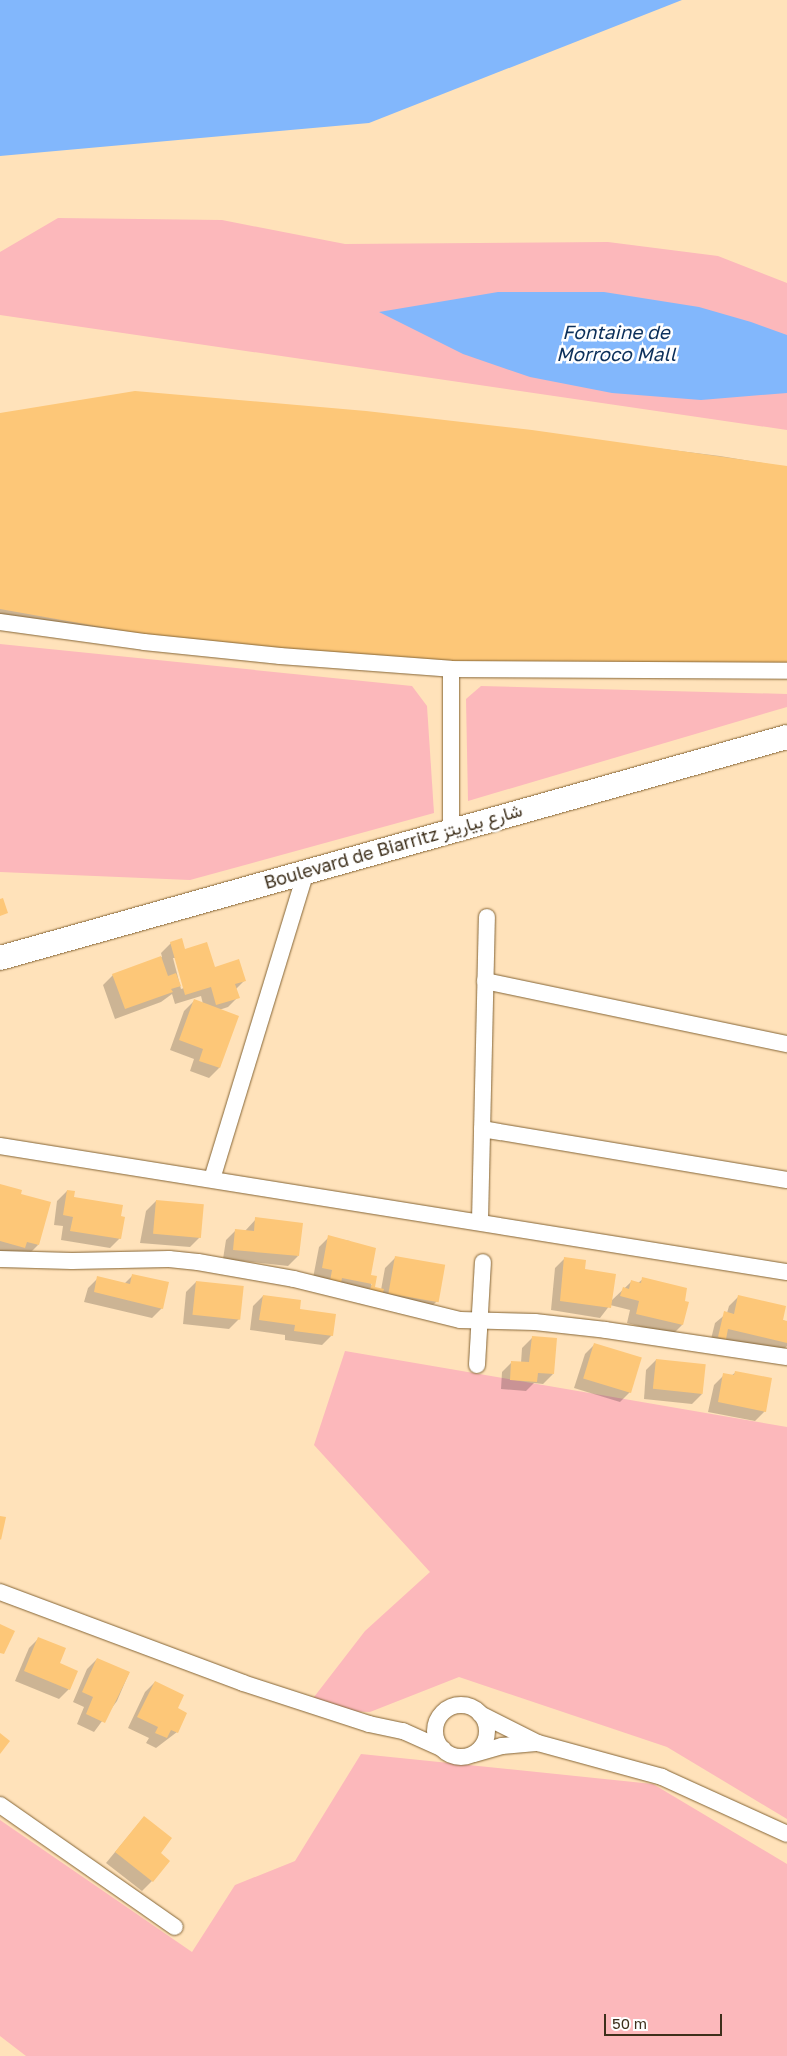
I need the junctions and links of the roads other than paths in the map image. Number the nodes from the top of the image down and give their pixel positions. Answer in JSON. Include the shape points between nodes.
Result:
{"nodes":[{"id":1,"x":0,"y":622,"type":"edge"},
{"id":2,"x":451,"y":669,"type":"junction"},
{"id":3,"x":787,"y":671,"type":"edge"},
{"id":4,"x":787,"y":737,"type":"edge"},
{"id":5,"x":451,"y":830,"type":"junction"},
{"id":6,"x":306,"y":871,"type":"junction"},
{"id":7,"x":487,"y":917,"type":"dead end"},
{"id":8,"x":0,"y":958,"type":"edge"},
{"id":9,"x":486,"y":981,"type":"junction"},
{"id":10,"x":787,"y":1044,"type":"edge"},
{"id":11,"x":482,"y":1128,"type":"junction"},
{"id":12,"x":0,"y":1146,"type":"edge"},
{"id":13,"x":212,"y":1180,"type":"junction"},
{"id":14,"x":787,"y":1180,"type":"edge"},
{"id":15,"x":480,"y":1221,"type":"junction"},
{"id":16,"x":0,"y":1259,"type":"edge"},
{"id":17,"x":483,"y":1262,"type":"dead end"},
{"id":18,"x":787,"y":1272,"type":"edge"},
{"id":19,"x":480,"y":1321,"type":"junction"},
{"id":20,"x":787,"y":1357,"type":"edge"},
{"id":21,"x":477,"y":1365,"type":"dead end"},
{"id":22,"x":0,"y":1592,"type":"edge"},
{"id":23,"x":480,"y":1714,"type":"junction"},
{"id":24,"x":439,"y":1719,"type":"junction"},
{"id":25,"x":403,"y":1731,"type":"junction"},
{"id":26,"x":538,"y":1743,"type":"junction"},
{"id":27,"x":442,"y":1749,"type":"junction"},
{"id":28,"x":472,"y":1755,"type":"junction"},
{"id":29,"x":0,"y":1805,"type":"edge"},
{"id":30,"x":787,"y":1834,"type":"edge"},
{"id":31,"x":174,"y":1927,"type":"dead end"}],
"edges":[{"from":1,"to":2,"type":"street","via":[[144,642]]},
{"from":2,"to":3,"type":"street"},
{"from":2,"to":5,"type":"street"},
{"from":4,"to":5,"type":"street","name":"Boulevard de Biarritz شارع بياريتز"},
{"from":5,"to":6,"type":"street","name":"Boulevard de Biarritz شارع بياريتز"},
{"from":6,"to":8,"type":"street","name":"Boulevard de Biarritz شارع بياريتز"},
{"from":6,"to":13,"type":"street"},
{"from":7,"to":9,"type":"street"},
{"from":9,"to":10,"type":"street"},
{"from":9,"to":11,"type":"street"},
{"from":11,"to":14,"type":"street"},
{"from":11,"to":15,"type":"street"},
{"from":12,"to":13,"type":"street"},
{"from":13,"to":15,"type":"street"},
{"from":15,"to":18,"type":"street"},
{"from":16,"to":19,"type":"street","via":[[72,1262],[161,1258],[198,1262],[294,1279],[445,1318]]},
{"from":17,"to":19,"type":"street"},
{"from":19,"to":20,"type":"street","via":[[535,1322],[606,1330]]},
{"from":19,"to":21,"type":"street"},
{"from":22,"to":25,"type":"street","via":[[243,1683],[369,1724]]},
{"from":23,"to":24,"type":"street","via":[[466,1706],[458,1706]]},
{"from":23,"to":26,"type":"street"},
{"from":23,"to":28,"type":"street","via":[[485,1720],[487,1736]]},
{"from":24,"to":25,"type":"street"},
{"from":24,"to":27,"type":"street","via":[[436,1735]]},
{"from":25,"to":27,"type":"street"},
{"from":26,"to":28,"type":"street","via":[[508,1745]]},
{"from":26,"to":30,"type":"street","via":[[662,1777]]},
{"from":27,"to":28,"type":"street","via":[[457,1757]]},
{"from":29,"to":31,"type":"street"}]}
